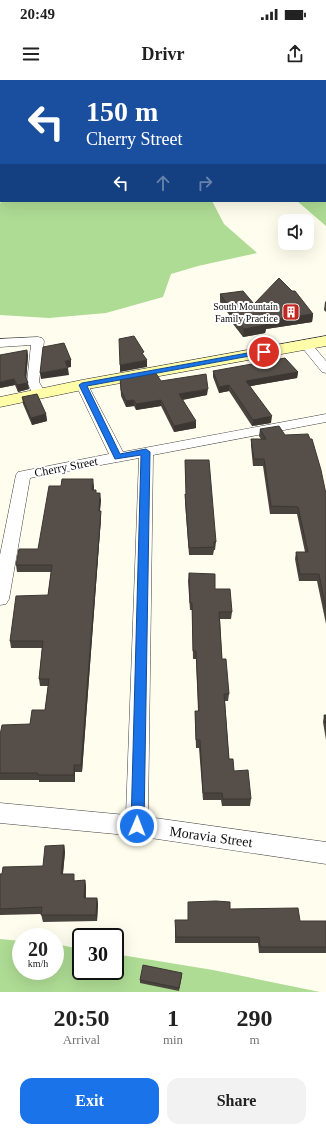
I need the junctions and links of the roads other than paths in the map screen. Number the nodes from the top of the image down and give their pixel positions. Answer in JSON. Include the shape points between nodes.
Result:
{"nodes":[{"id":1,"x":326,"y":341,"type":"edge"},
{"id":2,"x":0,"y":343,"type":"edge"},
{"id":3,"x":306,"y":345,"type":"junction"},
{"id":4,"x":326,"y":369,"type":"edge"},
{"id":5,"x":82,"y":385,"type":"junction"},
{"id":6,"x":40,"y":394,"type":"junction"},
{"id":7,"x":0,"y":402,"type":"edge"},
{"id":8,"x":326,"y":418,"type":"edge"},
{"id":9,"x":146,"y":452,"type":"junction"},
{"id":10,"x":118,"y":457,"type":"junction"},
{"id":11,"x":0,"y":598,"type":"edge"},
{"id":12,"x":0,"y":813,"type":"edge"},
{"id":13,"x":137,"y":826,"type":"junction"},
{"id":14,"x":326,"y":853,"type":"edge"}],
"edges":[{"from":1,"to":3,"type":"main road"},
{"from":2,"to":6,"type":"street","via":[[38,341],[33,382]]},
{"from":3,"to":4,"type":"street"},
{"from":3,"to":5,"type":"main road"},
{"from":5,"to":6,"type":"main road"},
{"from":5,"to":10,"type":"street"},
{"from":6,"to":7,"type":"main road"},
{"from":8,"to":9,"type":"street","name":"Cherry Street"},
{"from":9,"to":10,"type":"street","name":"Cherry Street"},
{"from":9,"to":13,"type":"street"},
{"from":10,"to":11,"type":"street","name":"Cherry Street","via":[[23,475]]},
{"from":12,"to":13,"type":"street","name":"Moravia Street"},
{"from":13,"to":14,"type":"street","name":"Moravia Street"}]}
